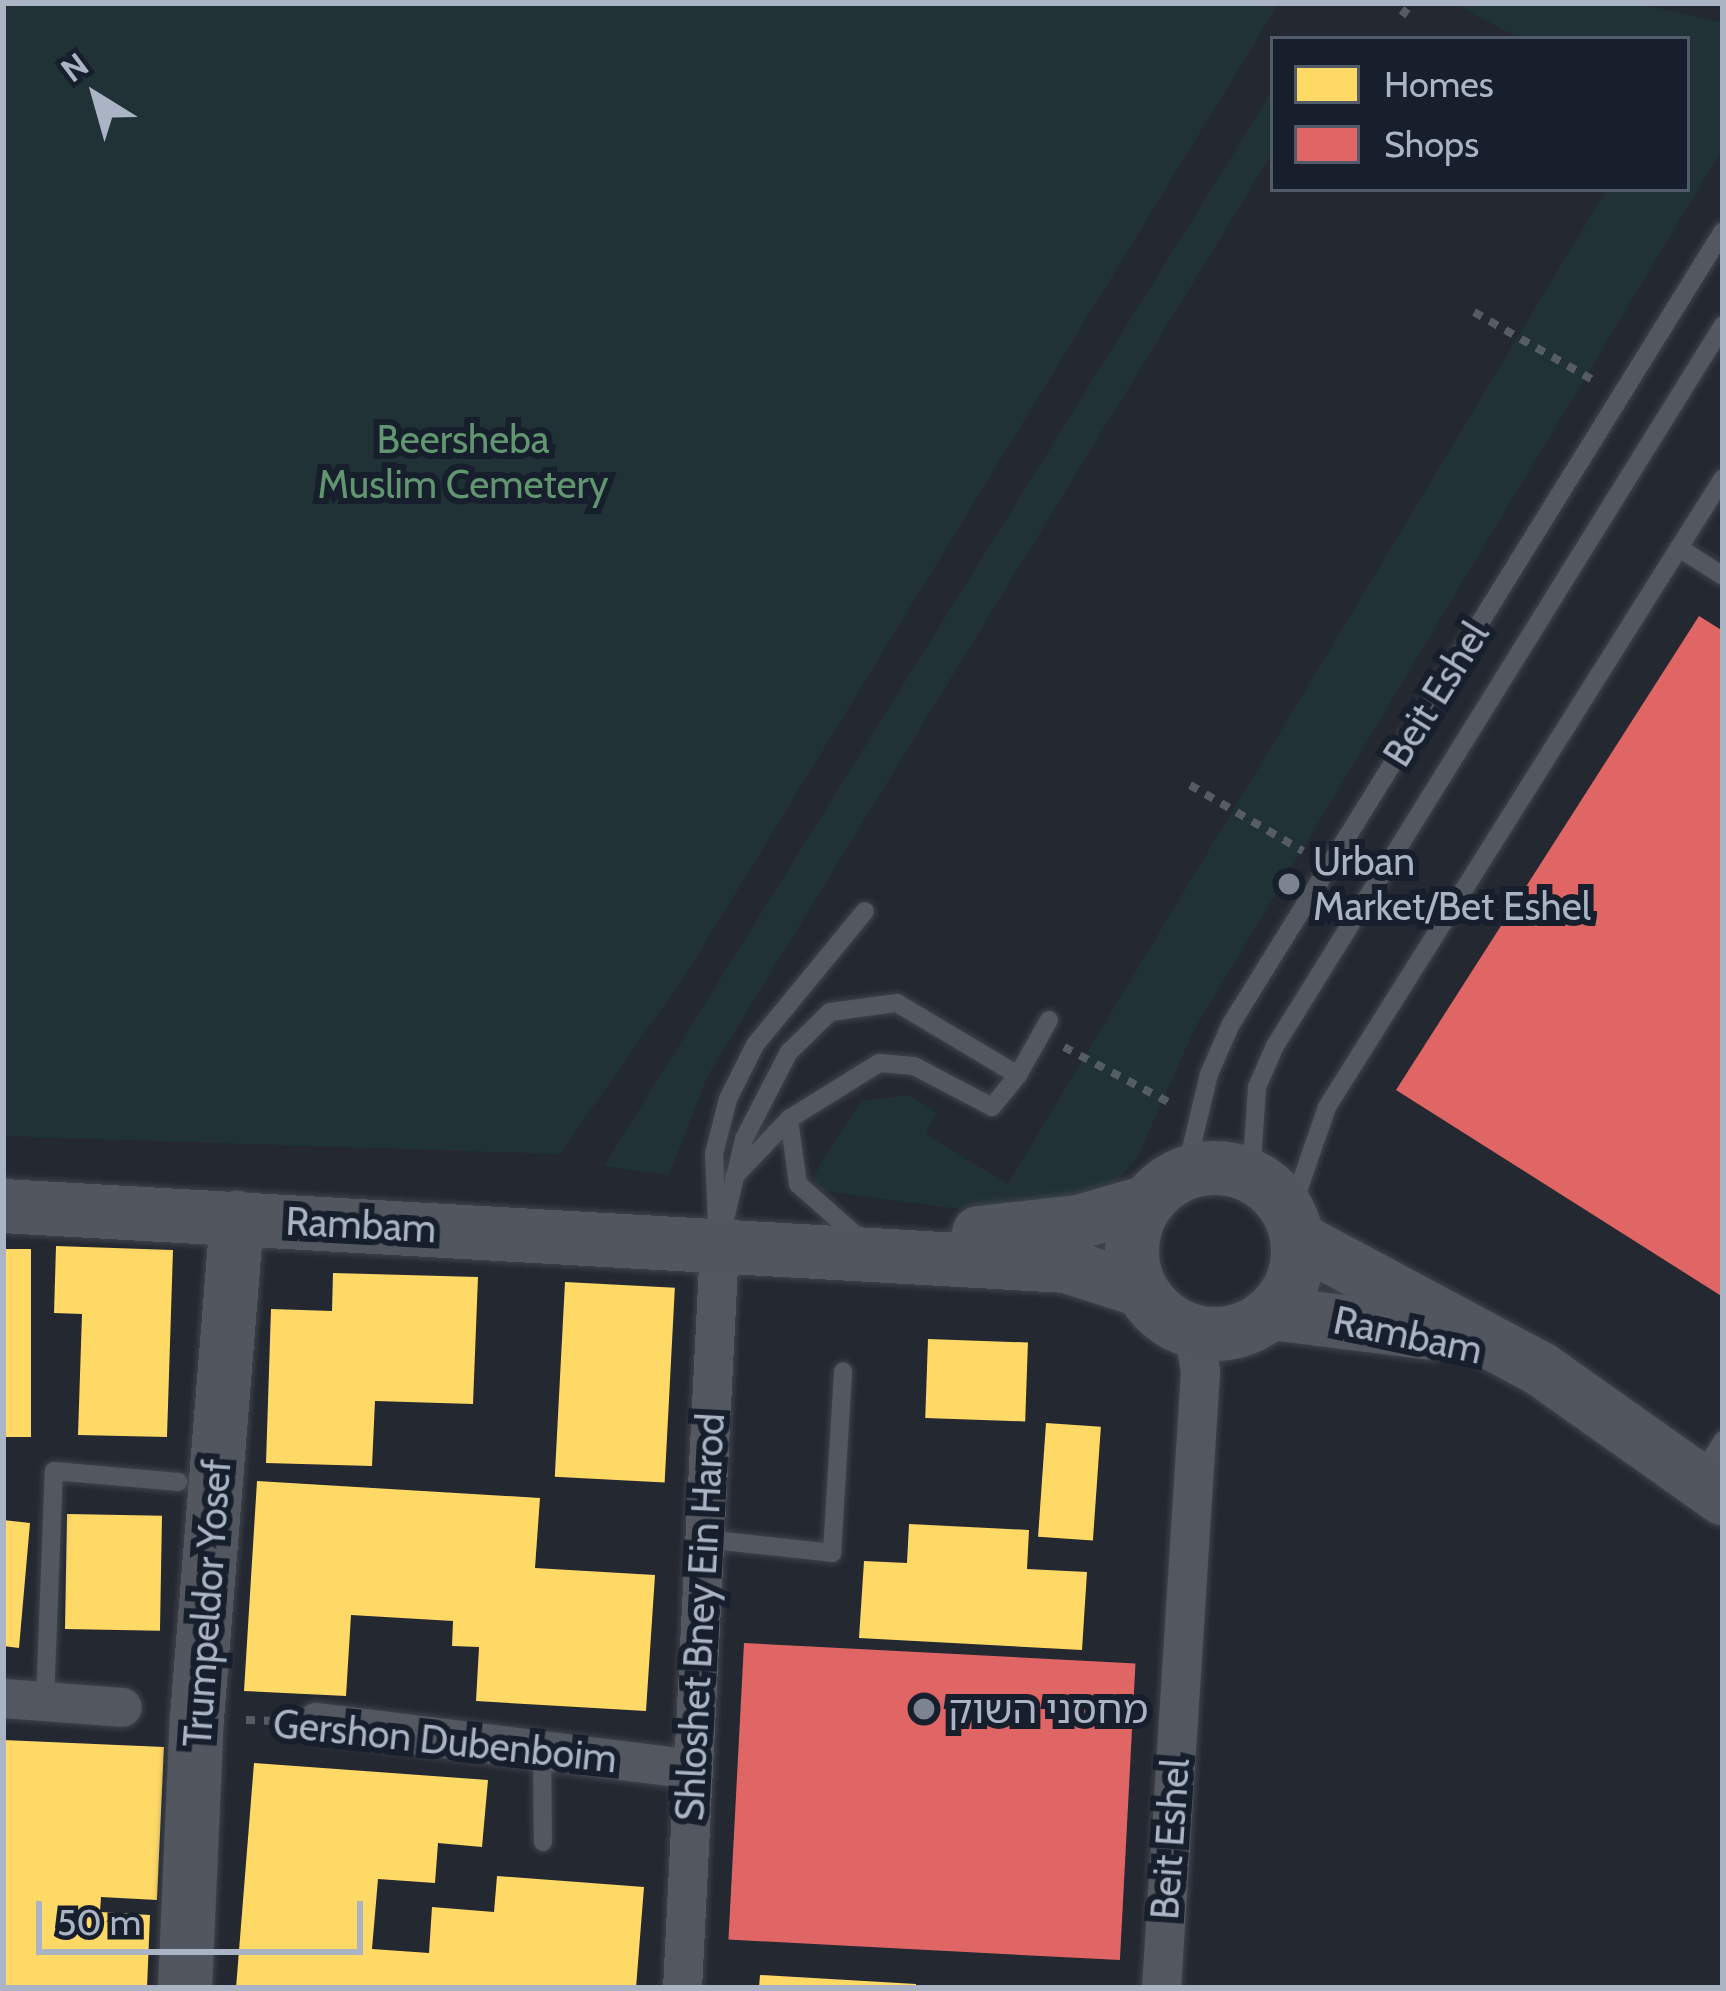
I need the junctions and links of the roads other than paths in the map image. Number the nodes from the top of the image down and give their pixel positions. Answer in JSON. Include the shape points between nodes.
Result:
{"nodes":[{"id":1,"x":1723,"y":231,"type":"edge"},
{"id":2,"x":1723,"y":325,"type":"edge"},
{"id":3,"x":1723,"y":478,"type":"edge"},
{"id":4,"x":1679,"y":548,"type":"junction"},
{"id":5,"x":1723,"y":576,"type":"edge"},
{"id":6,"x":865,"y":911,"type":"dead end"},
{"id":7,"x":1045,"y":1028,"type":"road end"},
{"id":8,"x":1018,"y":1075,"type":"junction"},
{"id":9,"x":789,"y":1119,"type":"junction"},
{"id":10,"x":1251,"y":1176,"type":"junction"},
{"id":11,"x":731,"y":1180,"type":"junction"},
{"id":12,"x":1167,"y":1188,"type":"junction"},
{"id":13,"x":3,"y":1206,"type":"edge"},
{"id":14,"x":237,"y":1218,"type":"junction"},
{"id":15,"x":1294,"y":1226,"type":"junction"},
{"id":16,"x":859,"y":1238,"type":"junction"},
{"id":17,"x":718,"y":1245,"type":"junction"},
{"id":18,"x":1141,"y":1290,"type":"junction"},
{"id":19,"x":1271,"y":1313,"type":"junction"},
{"id":20,"x":1194,"y":1332,"type":"junction"},
{"id":21,"x":1542,"y":1370,"type":"junction"},
{"id":22,"x":843,"y":1371,"type":"dead end"},
{"id":23,"x":1715,"y":1472,"type":"edge"},
{"id":24,"x":178,"y":1482,"type":"dead end"},
{"id":25,"x":704,"y":1539,"type":"junction"},
{"id":26,"x":3,"y":1698,"type":"edge"},
{"id":27,"x":45,"y":1702,"type":"junction"},
{"id":28,"x":122,"y":1707,"type":"dead end"},
{"id":29,"x":316,"y":1722,"type":"road end"},
{"id":30,"x":542,"y":1750,"type":"junction"},
{"id":31,"x":693,"y":1769,"type":"junction"},
{"id":32,"x":543,"y":1842,"type":"dead end"},
{"id":33,"x":185,"y":1988,"type":"edge"},
{"id":34,"x":682,"y":1988,"type":"edge"},
{"id":35,"x":1161,"y":1988,"type":"edge"}],
"edges":[{"from":1,"to":12,"type":"lane","name":"Beit Eshel","via":[[1231,1024]]},
{"from":2,"to":10,"type":"lane","name":"Beit Eshel","via":[[1275,1046],[1258,1087]]},
{"from":3,"to":4,"type":"lane"},
{"from":4,"to":5,"type":"lane"},
{"from":4,"to":15,"type":"lane","via":[[1327,1107]]},
{"from":6,"to":17,"type":"lane","via":[[755,1045],[728,1099],[714,1154]]},
{"from":7,"to":8,"type":"lane"},
{"from":8,"to":9,"type":"lane","via":[[992,1107],[914,1066],[879,1063]]},
{"from":8,"to":11,"type":"lane","via":[[897,1003],[830,1012],[789,1052]]},
{"from":9,"to":11,"type":"lane"},
{"from":9,"to":16,"type":"lane","via":[[798,1184]]},
{"from":10,"to":12,"type":"street","via":[[1207,1168]]},
{"from":10,"to":15,"type":"street"},
{"from":11,"to":17,"type":"lane"},
{"from":12,"to":16,"type":"street","name":"Rambam","via":[[1041,1229]]},
{"from":12,"to":18,"type":"street","via":[[1132,1244]]},
{"from":13,"to":14,"type":"street","name":"Rambam"},
{"from":14,"to":17,"type":"street","name":"Rambam"},
{"from":14,"to":33,"type":"street","name":"Trumpeldor Yosef","via":[[197,1718]]},
{"from":15,"to":19,"type":"street","via":[[1298,1267]]},
{"from":15,"to":21,"type":"street","name":"Rambam"},
{"from":16,"to":17,"type":"street","name":"Rambam"},
{"from":17,"to":18,"type":"street","name":"Rambam","via":[[1066,1266]]},
{"from":17,"to":25,"type":"street","name":"Shloshet Bney Ein Harod"},
{"from":18,"to":20,"type":"street","via":[[1172,1324]]},
{"from":19,"to":20,"type":"street","via":[[1234,1331]]},
{"from":19,"to":21,"type":"street","name":"Rambam","via":[[1444,1335]]},
{"from":20,"to":35,"type":"street","name":"Beit Eshel","via":[[1200,1371]]},
{"from":21,"to":23,"type":"street","name":"Rambam"},
{"from":22,"to":25,"type":"lane","via":[[832,1553]]},
{"from":24,"to":27,"type":"lane","via":[[54,1471]]},
{"from":25,"to":31,"type":"street","name":"Shloshet Bney Ein Harod"},
{"from":26,"to":27,"type":"street"},
{"from":27,"to":28,"type":"street"},
{"from":29,"to":30,"type":"street","name":"Gershon Dubenboim"},
{"from":30,"to":31,"type":"street","name":"Gershon Dubenboim"},
{"from":30,"to":32,"type":"lane"},
{"from":31,"to":34,"type":"street","name":"Shloshet Bney Ein Harod"}]}
